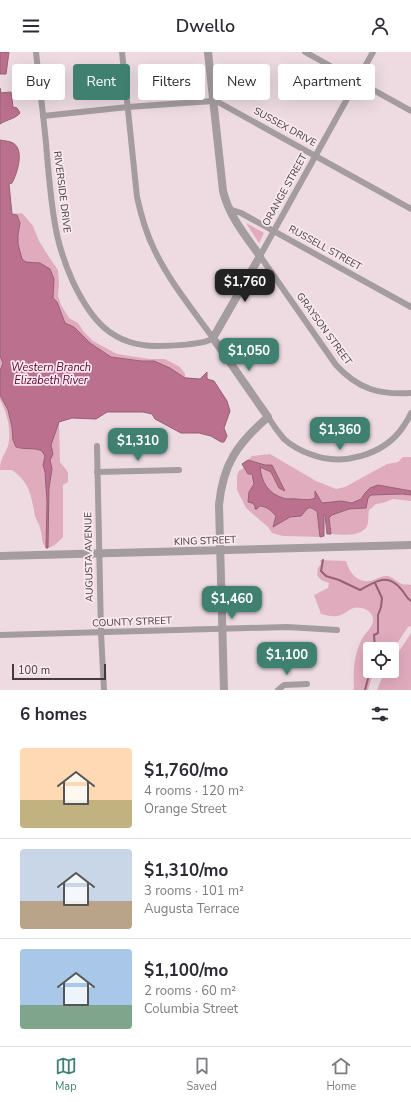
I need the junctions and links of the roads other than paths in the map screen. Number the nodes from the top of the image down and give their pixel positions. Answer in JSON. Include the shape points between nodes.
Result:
{"nodes":[{"id":1,"x":36,"y":52,"type":"edge"},
{"id":2,"x":122,"y":52,"type":"edge"},
{"id":3,"x":208,"y":52,"type":"edge"},
{"id":4,"x":306,"y":52,"type":"edge"},
{"id":5,"x":374,"y":52,"type":"edge"},
{"id":6,"x":327,"y":64,"type":"edge"},
{"id":7,"x":367,"y":64,"type":"edge"},
{"id":8,"x":375,"y":91,"type":"edge"},
{"id":9,"x":346,"y":100,"type":"edge"},
{"id":10,"x":213,"y":101,"type":"junction"},
{"id":11,"x":128,"y":107,"type":"junction"},
{"id":12,"x":411,"y":111,"type":"edge"},
{"id":13,"x":44,"y":116,"type":"junction"},
{"id":14,"x":315,"y":156,"type":"junction"},
{"id":15,"x":228,"y":209,"type":"junction"},
{"id":16,"x":411,"y":209,"type":"edge"},
{"id":17,"x":273,"y":231,"type":"junction"},
{"id":18,"x":260,"y":256,"type":"junction"},
{"id":19,"x":411,"y":307,"type":"edge"},
{"id":20,"x":213,"y":338,"type":"junction"},
{"id":21,"x":411,"y":393,"type":"edge"},
{"id":22,"x":411,"y":413,"type":"edge"},
{"id":23,"x":268,"y":417,"type":"junction"},
{"id":24,"x":97,"y":446,"type":"dead end"},
{"id":25,"x":179,"y":470,"type":"dead end"},
{"id":26,"x":97,"y":472,"type":"junction"},
{"id":27,"x":411,"y":545,"type":"edge"},
{"id":28,"x":220,"y":550,"type":"junction"},
{"id":29,"x":99,"y":553,"type":"junction"},
{"id":30,"x":0,"y":556,"type":"edge"},
{"id":31,"x":222,"y":629,"type":"junction"},
{"id":32,"x":337,"y":630,"type":"dead end"},
{"id":33,"x":101,"y":633,"type":"junction"},
{"id":34,"x":0,"y":635,"type":"edge"},
{"id":35,"x":307,"y":684,"type":"dead end"},
{"id":36,"x":104,"y":690,"type":"edge"},
{"id":37,"x":224,"y":690,"type":"edge"},
{"id":38,"x":278,"y":690,"type":"edge"}],
"edges":[{"from":1,"to":13,"type":"street","name":"RIVERSIDE DRIVE"},
{"from":2,"to":11,"type":"street"},
{"from":3,"to":10,"type":"street","name":"GRAYSON STREET"},
{"from":4,"to":6,"type":"street"},
{"from":5,"to":7,"type":"street","name":"ORANGE STREET"},
{"from":8,"to":12,"type":"street"},
{"from":9,"to":14,"type":"street","name":"ORANGE STREET"},
{"from":10,"to":11,"type":"street","name":"SUSSEX DRIVE"},
{"from":10,"to":14,"type":"street","name":"SUSSEX DRIVE"},
{"from":10,"to":15,"type":"street","name":"GRAYSON STREET","via":[[223,191]]},
{"from":11,"to":13,"type":"street","name":"SUSSEX DRIVE"},
{"from":11,"to":20,"type":"street","via":[[137,197],[145,228],[161,264]]},
{"from":13,"to":20,"type":"street","name":"RIVERSIDE DRIVE","via":[[54,219],[59,243],[71,277],[88,310],[109,332],[138,345],[168,346],[206,342]]},
{"from":14,"to":16,"type":"street","name":"SUSSEX DRIVE"},
{"from":14,"to":17,"type":"street","name":"ORANGE STREET"},
{"from":15,"to":17,"type":"street","name":"RUSSELL STREET","via":[[241,213]]},
{"from":15,"to":18,"type":"street","name":"GRAYSON STREET"},
{"from":17,"to":18,"type":"street","name":"ORANGE STREET"},
{"from":17,"to":19,"type":"street","name":"RUSSELL STREET"},
{"from":18,"to":20,"type":"street","name":"ORANGE STREET"},
{"from":18,"to":21,"type":"street","name":"GRAYSON STREET","via":[[344,373],[359,384],[378,392]]},
{"from":20,"to":23,"type":"street"},
{"from":22,"to":23,"type":"street","via":[[403,427],[387,443],[365,455],[345,460],[324,459],[301,450],[285,439]]},
{"from":23,"to":28,"type":"street","via":[[241,443],[227,469],[220,492]]},
{"from":24,"to":26,"type":"street","name":"AUGUSTA AVENUE"},
{"from":25,"to":26,"type":"street"},
{"from":26,"to":29,"type":"street","name":"AUGUSTA AVENUE"},
{"from":27,"to":28,"type":"street","name":"KING STREET"},
{"from":28,"to":29,"type":"street","name":"KING STREET"},
{"from":28,"to":31,"type":"street"},
{"from":29,"to":30,"type":"street","name":"KING STREET"},
{"from":29,"to":33,"type":"street","name":"AUGUSTA AVENUE"},
{"from":31,"to":32,"type":"street","name":"COUNTY STREET"},
{"from":31,"to":33,"type":"street","name":"COUNTY STREET"},
{"from":31,"to":37,"type":"street"},
{"from":33,"to":34,"type":"street","name":"COUNTY STREET"},
{"from":33,"to":36,"type":"street","name":"AUGUSTA AVENUE"},
{"from":35,"to":38,"type":"street","via":[[284,685]]}]}
